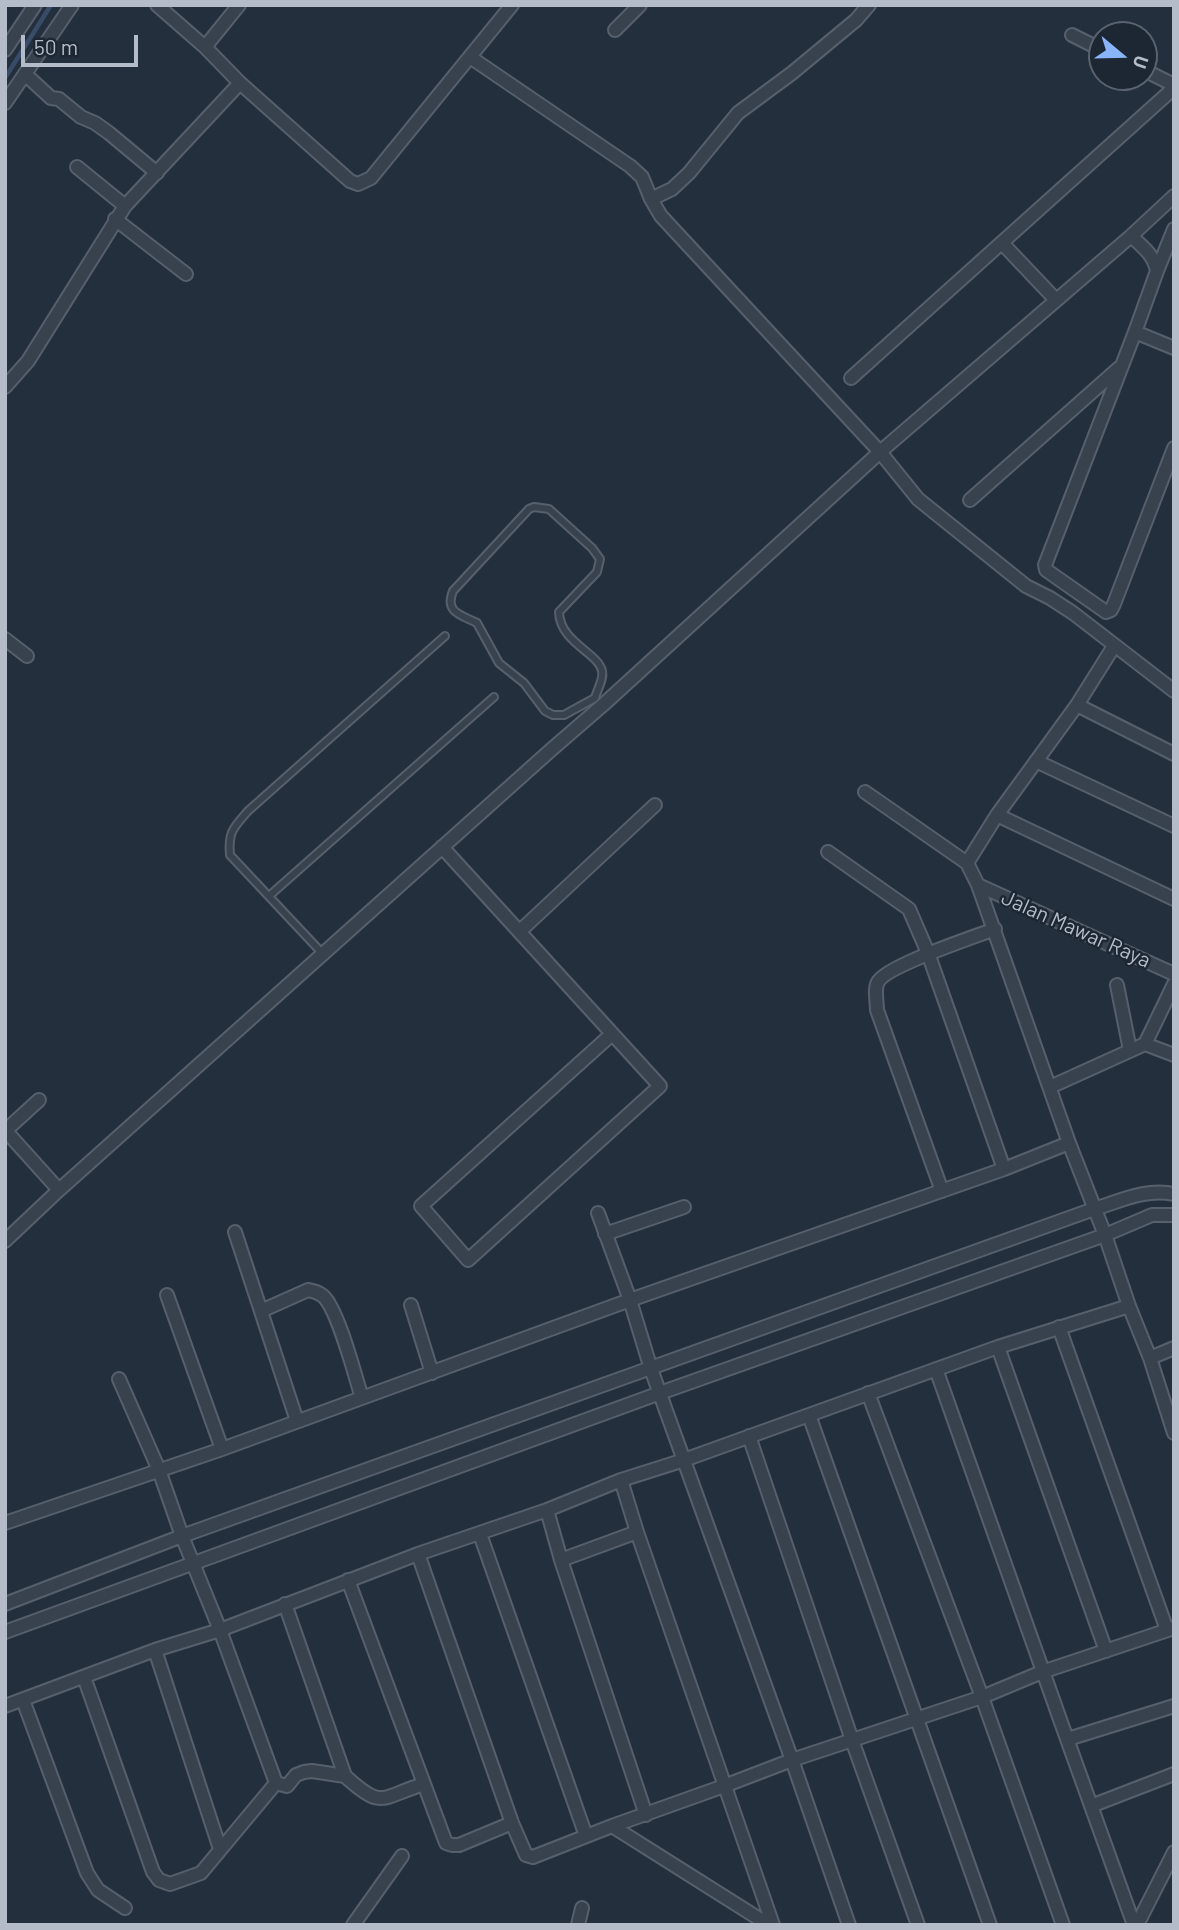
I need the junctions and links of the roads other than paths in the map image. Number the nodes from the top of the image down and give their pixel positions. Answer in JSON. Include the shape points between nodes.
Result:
{"nodes":[{"id":1,"x":35,"y":5,"type":"edge"},
{"id":2,"x":72,"y":5,"type":"edge"},
{"id":3,"x":157,"y":5,"type":"edge"},
{"id":4,"x":239,"y":5,"type":"edge"},
{"id":5,"x":512,"y":5,"type":"edge"},
{"id":6,"x":640,"y":5,"type":"edge"},
{"id":7,"x":869,"y":5,"type":"edge"},
{"id":8,"x":615,"y":30,"type":"dead end"},
{"id":9,"x":1072,"y":35,"type":"dead end"},
{"id":10,"x":1088,"y":43,"type":"edge"},
{"id":11,"x":205,"y":47,"type":"junction"},
{"id":12,"x":5,"y":50,"type":"edge"},
{"id":13,"x":470,"y":57,"type":"junction"},
{"id":14,"x":26,"y":75,"type":"junction"},
{"id":15,"x":1158,"y":78,"type":"edge"},
{"id":16,"x":240,"y":83,"type":"junction"},
{"id":17,"x":1174,"y":87,"type":"edge"},
{"id":18,"x":5,"y":103,"type":"edge"},
{"id":19,"x":77,"y":167,"type":"dead end"},
{"id":20,"x":156,"y":173,"type":"junction"},
{"id":21,"x":1174,"y":196,"type":"edge"},
{"id":22,"x":651,"y":199,"type":"junction"},
{"id":23,"x":125,"y":206,"type":"junction"},
{"id":24,"x":115,"y":219,"type":"junction"},
{"id":25,"x":1174,"y":229,"type":"edge"},
{"id":26,"x":1131,"y":236,"type":"junction"},
{"id":27,"x":1002,"y":243,"type":"junction"},
{"id":28,"x":1157,"y":271,"type":"junction"},
{"id":29,"x":186,"y":274,"type":"dead end"},
{"id":30,"x":1056,"y":300,"type":"junction"},
{"id":31,"x":1135,"y":332,"type":"junction"},
{"id":32,"x":1174,"y":348,"type":"edge"},
{"id":33,"x":1122,"y":365,"type":"junction"},
{"id":34,"x":851,"y":378,"type":"dead end"},
{"id":35,"x":5,"y":387,"type":"edge"},
{"id":36,"x":1174,"y":448,"type":"edge"},
{"id":37,"x":880,"y":452,"type":"junction"},
{"id":38,"x":970,"y":500,"type":"dead end"},
{"id":39,"x":445,"y":636,"type":"dead end"},
{"id":40,"x":5,"y":639,"type":"edge"},
{"id":41,"x":1114,"y":646,"type":"junction"},
{"id":42,"x":27,"y":656,"type":"dead end"},
{"id":43,"x":1174,"y":691,"type":"edge"},
{"id":44,"x":494,"y":697,"type":"dead end"},
{"id":45,"x":599,"y":701,"type":"junction"},
{"id":46,"x":1077,"y":705,"type":"junction"},
{"id":47,"x":1174,"y":754,"type":"edge"},
{"id":48,"x":1036,"y":761,"type":"junction"},
{"id":49,"x":865,"y":792,"type":"dead end"},
{"id":50,"x":655,"y":805,"type":"dead end"},
{"id":51,"x":998,"y":815,"type":"junction"},
{"id":52,"x":1174,"y":826,"type":"edge"},
{"id":53,"x":442,"y":847,"type":"junction"},
{"id":54,"x":828,"y":852,"type":"dead end"},
{"id":55,"x":967,"y":863,"type":"junction"},
{"id":56,"x":978,"y":885,"type":"junction"},
{"id":57,"x":269,"y":896,"type":"junction"},
{"id":58,"x":1174,"y":899,"type":"edge"},
{"id":59,"x":995,"y":929,"type":"junction"},
{"id":60,"x":520,"y":931,"type":"junction"},
{"id":61,"x":928,"y":953,"type":"junction"},
{"id":62,"x":323,"y":954,"type":"junction"},
{"id":63,"x":1174,"y":974,"type":"edge"},
{"id":64,"x":1174,"y":984,"type":"edge"},
{"id":65,"x":1116,"y":985,"type":"dead end"},
{"id":66,"x":612,"y":1034,"type":"junction"},
{"id":67,"x":1145,"y":1044,"type":"junction"},
{"id":68,"x":1130,"y":1050,"type":"junction"},
{"id":69,"x":1174,"y":1055,"type":"edge"},
{"id":70,"x":1050,"y":1087,"type":"junction"},
{"id":71,"x":39,"y":1100,"type":"dead end"},
{"id":72,"x":5,"y":1131,"type":"edge"},
{"id":73,"x":1069,"y":1143,"type":"junction"},
{"id":74,"x":1004,"y":1169,"type":"junction"},
{"id":75,"x":59,"y":1190,"type":"junction"},
{"id":76,"x":942,"y":1191,"type":"junction"},
{"id":77,"x":1174,"y":1194,"type":"edge"},
{"id":78,"x":684,"y":1207,"type":"dead end"},
{"id":79,"x":1094,"y":1209,"type":"junction"},
{"id":80,"x":598,"y":1213,"type":"dead end"},
{"id":81,"x":1174,"y":1215,"type":"edge"},
{"id":82,"x":235,"y":1232,"type":"dead end"},
{"id":83,"x":606,"y":1234,"type":"junction"},
{"id":84,"x":1105,"y":1235,"type":"junction"},
{"id":85,"x":5,"y":1241,"type":"edge"},
{"id":86,"x":167,"y":1295,"type":"dead end"},
{"id":87,"x":630,"y":1300,"type":"junction"},
{"id":88,"x":411,"y":1306,"type":"dead end"},
{"id":89,"x":1129,"y":1306,"type":"junction"},
{"id":90,"x":261,"y":1311,"type":"junction"},
{"id":91,"x":1059,"y":1327,"type":"junction"},
{"id":92,"x":998,"y":1347,"type":"junction"},
{"id":93,"x":1174,"y":1348,"type":"edge"},
{"id":94,"x":1150,"y":1358,"type":"junction"},
{"id":95,"x":651,"y":1369,"type":"junction"},
{"id":96,"x":936,"y":1369,"type":"junction"},
{"id":97,"x":432,"y":1373,"type":"junction"},
{"id":98,"x":119,"y":1379,"type":"dead end"},
{"id":99,"x":660,"y":1393,"type":"junction"},
{"id":100,"x":868,"y":1393,"type":"junction"},
{"id":101,"x":362,"y":1398,"type":"junction"},
{"id":102,"x":809,"y":1415,"type":"junction"},
{"id":103,"x":297,"y":1421,"type":"junction"},
{"id":104,"x":1172,"y":1425,"type":"edge"},
{"id":105,"x":749,"y":1436,"type":"junction"},
{"id":106,"x":222,"y":1449,"type":"junction"},
{"id":107,"x":684,"y":1460,"type":"junction"},
{"id":108,"x":159,"y":1470,"type":"junction"},
{"id":109,"x":621,"y":1480,"type":"junction"},
{"id":110,"x":547,"y":1510,"type":"junction"},
{"id":111,"x":5,"y":1523,"type":"edge"},
{"id":112,"x":637,"y":1532,"type":"junction"},
{"id":113,"x":480,"y":1534,"type":"junction"},
{"id":114,"x":181,"y":1536,"type":"junction"},
{"id":115,"x":418,"y":1554,"type":"junction"},
{"id":116,"x":561,"y":1560,"type":"junction"},
{"id":117,"x":193,"y":1563,"type":"junction"},
{"id":118,"x":348,"y":1580,"type":"junction"},
{"id":119,"x":5,"y":1604,"type":"edge"},
{"id":120,"x":285,"y":1604,"type":"junction"},
{"id":121,"x":1171,"y":1629,"type":"edge"},
{"id":122,"x":219,"y":1630,"type":"junction"},
{"id":123,"x":5,"y":1632,"type":"edge"},
{"id":124,"x":155,"y":1650,"type":"junction"},
{"id":125,"x":1106,"y":1651,"type":"junction"},
{"id":126,"x":1042,"y":1672,"type":"junction"},
{"id":127,"x":84,"y":1677,"type":"junction"},
{"id":128,"x":982,"y":1697,"type":"junction"},
{"id":129,"x":23,"y":1700,"type":"junction"},
{"id":130,"x":5,"y":1706,"type":"edge"},
{"id":131,"x":1174,"y":1706,"type":"edge"},
{"id":132,"x":917,"y":1717,"type":"junction"},
{"id":133,"x":1068,"y":1739,"type":"junction"},
{"id":134,"x":852,"y":1740,"type":"junction"},
{"id":135,"x":792,"y":1759,"type":"junction"},
{"id":136,"x":1174,"y":1774,"type":"edge"},
{"id":137,"x":345,"y":1776,"type":"junction"},
{"id":138,"x":276,"y":1783,"type":"junction"},
{"id":139,"x":424,"y":1784,"type":"junction"},
{"id":140,"x":724,"y":1786,"type":"junction"},
{"id":141,"x":1091,"y":1806,"type":"junction"},
{"id":142,"x":646,"y":1815,"type":"junction"},
{"id":143,"x":512,"y":1823,"type":"junction"},
{"id":144,"x":612,"y":1826,"type":"junction"},
{"id":145,"x":586,"y":1836,"type":"junction"},
{"id":146,"x":220,"y":1849,"type":"junction"},
{"id":147,"x":1174,"y":1852,"type":"edge"},
{"id":148,"x":402,"y":1856,"type":"dead end"},
{"id":149,"x":125,"y":1908,"type":"dead end"},
{"id":150,"x":582,"y":1908,"type":"dead end"},
{"id":151,"x":353,"y":1925,"type":"edge"},
{"id":152,"x":578,"y":1925,"type":"edge"},
{"id":153,"x":771,"y":1925,"type":"edge"},
{"id":154,"x":849,"y":1925,"type":"edge"},
{"id":155,"x":918,"y":1925,"type":"edge"},
{"id":156,"x":990,"y":1925,"type":"edge"},
{"id":157,"x":1063,"y":1925,"type":"edge"},
{"id":158,"x":1135,"y":1925,"type":"edge"}],
"edges":[{"from":1,"to":12,"type":"street"},
{"from":2,"to":14,"type":"street"},
{"from":3,"to":11,"type":"street"},
{"from":4,"to":11,"type":"street"},
{"from":5,"to":13,"type":"street"},
{"from":6,"to":8,"type":"street"},
{"from":7,"to":22,"type":"street","via":[[738,113],[672,189]]},
{"from":9,"to":10,"type":"street"},
{"from":11,"to":16,"type":"street"},
{"from":13,"to":16,"type":"street","via":[[371,178],[361,184],[350,181]]},
{"from":13,"to":22,"type":"street","via":[[630,166],[642,177]]},
{"from":14,"to":18,"type":"street"},
{"from":14,"to":20,"type":"street","via":[[50,97],[109,133]]},
{"from":15,"to":17,"type":"street"},
{"from":16,"to":20,"type":"street"},
{"from":17,"to":27,"type":"street"},
{"from":19,"to":23,"type":"street"},
{"from":20,"to":23,"type":"street"},
{"from":21,"to":26,"type":"street"},
{"from":22,"to":37,"type":"street","via":[[661,216]]},
{"from":23,"to":24,"type":"street"},
{"from":24,"to":29,"type":"street"},
{"from":24,"to":35,"type":"street","via":[[28,360]]},
{"from":25,"to":28,"type":"street"},
{"from":26,"to":28,"type":"street","via":[[1149,252]]},
{"from":26,"to":30,"type":"street"},
{"from":27,"to":30,"type":"street"},
{"from":27,"to":34,"type":"street"},
{"from":28,"to":31,"type":"street"},
{"from":30,"to":37,"type":"street"},
{"from":31,"to":32,"type":"street"},
{"from":31,"to":33,"type":"street"},
{"from":33,"to":36,"type":"street","via":[[1045,565],[1106,612],[1114,604]]},
{"from":33,"to":38,"type":"street"},
{"from":37,"to":41,"type":"street","via":[[918,499],[1026,586],[1066,608]]},
{"from":37,"to":45,"type":"street"},
{"from":39,"to":57,"type":"lane","via":[[231,831],[230,855]]},
{"from":40,"to":42,"type":"street"},
{"from":41,"to":43,"type":"street"},
{"from":41,"to":46,"type":"street"},
{"from":44,"to":57,"type":"lane"},
{"from":45,"to":45,"type":"lane","via":[[600,665],[569,637],[559,612],[597,572],[600,559],[549,509],[534,507],[453,591],[450,606],[477,623],[499,663],[524,683],[545,711],[564,715]]},
{"from":45,"to":53,"type":"street"},
{"from":46,"to":47,"type":"street"},
{"from":46,"to":48,"type":"street"},
{"from":48,"to":51,"type":"street"},
{"from":48,"to":52,"type":"street"},
{"from":49,"to":55,"type":"street"},
{"from":50,"to":60,"type":"street"},
{"from":51,"to":55,"type":"street"},
{"from":51,"to":58,"type":"street"},
{"from":53,"to":60,"type":"street"},
{"from":53,"to":62,"type":"street"},
{"from":54,"to":61,"type":"street","via":[[909,909]]},
{"from":55,"to":56,"type":"street"},
{"from":56,"to":59,"type":"street"},
{"from":56,"to":63,"type":"street","name":"Jalan Mawar Raya"},
{"from":57,"to":62,"type":"lane"},
{"from":59,"to":61,"type":"street"},
{"from":59,"to":70,"type":"street"},
{"from":60,"to":66,"type":"street"},
{"from":61,"to":74,"type":"street"},
{"from":61,"to":76,"type":"street","via":[[881,978],[876,987],[877,1010]]},
{"from":62,"to":75,"type":"street"},
{"from":64,"to":67,"type":"street"},
{"from":65,"to":68,"type":"street"},
{"from":66,"to":66,"type":"street","via":[[660,1086],[468,1260],[421,1206]]},
{"from":67,"to":68,"type":"street"},
{"from":67,"to":69,"type":"street"},
{"from":68,"to":70,"type":"street"},
{"from":70,"to":73,"type":"street"},
{"from":71,"to":72,"type":"street"},
{"from":72,"to":75,"type":"street"},
{"from":73,"to":74,"type":"street"},
{"from":73,"to":79,"type":"street"},
{"from":74,"to":76,"type":"street"},
{"from":75,"to":85,"type":"street"},
{"from":76,"to":87,"type":"street"},
{"from":77,"to":79,"type":"street","via":[[1141,1194]]},
{"from":78,"to":83,"type":"street"},
{"from":79,"to":84,"type":"street"},
{"from":79,"to":95,"type":"street"},
{"from":80,"to":83,"type":"street"},
{"from":81,"to":84,"type":"street","via":[[1152,1215]]},
{"from":82,"to":90,"type":"street"},
{"from":83,"to":87,"type":"street"},
{"from":84,"to":89,"type":"street"},
{"from":84,"to":99,"type":"street"},
{"from":86,"to":106,"type":"street"},
{"from":87,"to":95,"type":"street"},
{"from":87,"to":97,"type":"street"},
{"from":88,"to":97,"type":"street"},
{"from":89,"to":91,"type":"street"},
{"from":89,"to":94,"type":"street"},
{"from":90,"to":101,"type":"street","via":[[308,1290],[321,1294],[335,1317]]},
{"from":90,"to":103,"type":"street"},
{"from":91,"to":92,"type":"street"},
{"from":91,"to":121,"type":"street"},
{"from":92,"to":96,"type":"street"},
{"from":92,"to":125,"type":"street"},
{"from":93,"to":94,"type":"street"},
{"from":94,"to":104,"type":"street"},
{"from":95,"to":99,"type":"street"},
{"from":95,"to":114,"type":"street"},
{"from":96,"to":100,"type":"street"},
{"from":96,"to":126,"type":"street"},
{"from":97,"to":101,"type":"street"},
{"from":98,"to":108,"type":"street"},
{"from":99,"to":107,"type":"street"},
{"from":99,"to":117,"type":"street"},
{"from":100,"to":102,"type":"street"},
{"from":100,"to":128,"type":"street"},
{"from":101,"to":103,"type":"street"},
{"from":102,"to":105,"type":"street"},
{"from":102,"to":132,"type":"street"},
{"from":103,"to":106,"type":"street"},
{"from":105,"to":107,"type":"street"},
{"from":105,"to":134,"type":"street"},
{"from":106,"to":108,"type":"street"},
{"from":107,"to":109,"type":"street"},
{"from":107,"to":135,"type":"street"},
{"from":108,"to":111,"type":"street"},
{"from":108,"to":114,"type":"street"},
{"from":109,"to":110,"type":"street"},
{"from":109,"to":112,"type":"street"},
{"from":110,"to":113,"type":"street"},
{"from":110,"to":116,"type":"street"},
{"from":112,"to":116,"type":"street"},
{"from":112,"to":140,"type":"street"},
{"from":113,"to":115,"type":"street"},
{"from":113,"to":145,"type":"street"},
{"from":114,"to":117,"type":"street"},
{"from":114,"to":119,"type":"street"},
{"from":115,"to":118,"type":"street"},
{"from":115,"to":143,"type":"street"},
{"from":116,"to":142,"type":"street"},
{"from":117,"to":122,"type":"street"},
{"from":117,"to":123,"type":"street"},
{"from":118,"to":120,"type":"street"},
{"from":118,"to":139,"type":"street"},
{"from":120,"to":122,"type":"street"},
{"from":120,"to":137,"type":"street"},
{"from":121,"to":125,"type":"street"},
{"from":122,"to":124,"type":"street"},
{"from":122,"to":138,"type":"street"},
{"from":124,"to":127,"type":"street"},
{"from":124,"to":146,"type":"street"},
{"from":125,"to":126,"type":"street"},
{"from":126,"to":128,"type":"street"},
{"from":126,"to":133,"type":"street"},
{"from":127,"to":129,"type":"street"},
{"from":127,"to":146,"type":"street","via":[[156,1877],[170,1884],[195,1876]]},
{"from":128,"to":132,"type":"street"},
{"from":128,"to":157,"type":"street"},
{"from":129,"to":130,"type":"street"},
{"from":129,"to":149,"type":"street","via":[[87,1873],[98,1890]]},
{"from":131,"to":133,"type":"street"},
{"from":132,"to":134,"type":"street"},
{"from":132,"to":156,"type":"street"},
{"from":133,"to":141,"type":"street"},
{"from":134,"to":135,"type":"street"},
{"from":134,"to":155,"type":"street"},
{"from":135,"to":140,"type":"street"},
{"from":135,"to":154,"type":"street"},
{"from":136,"to":141,"type":"street"},
{"from":137,"to":138,"type":"street","via":[[312,1771],[296,1775],[286,1786]]},
{"from":137,"to":139,"type":"street","via":[[363,1793],[377,1798]]},
{"from":138,"to":146,"type":"street"},
{"from":139,"to":143,"type":"street","via":[[446,1843],[452,1846]]},
{"from":140,"to":142,"type":"street"},
{"from":140,"to":153,"type":"street"},
{"from":141,"to":158,"type":"street"},
{"from":142,"to":144,"type":"street"},
{"from":143,"to":145,"type":"street","via":[[523,1851],[533,1857]]},
{"from":144,"to":145,"type":"street"},
{"from":144,"to":153,"type":"street"},
{"from":147,"to":158,"type":"street"},
{"from":148,"to":151,"type":"street"},
{"from":150,"to":152,"type":"street"}]}
